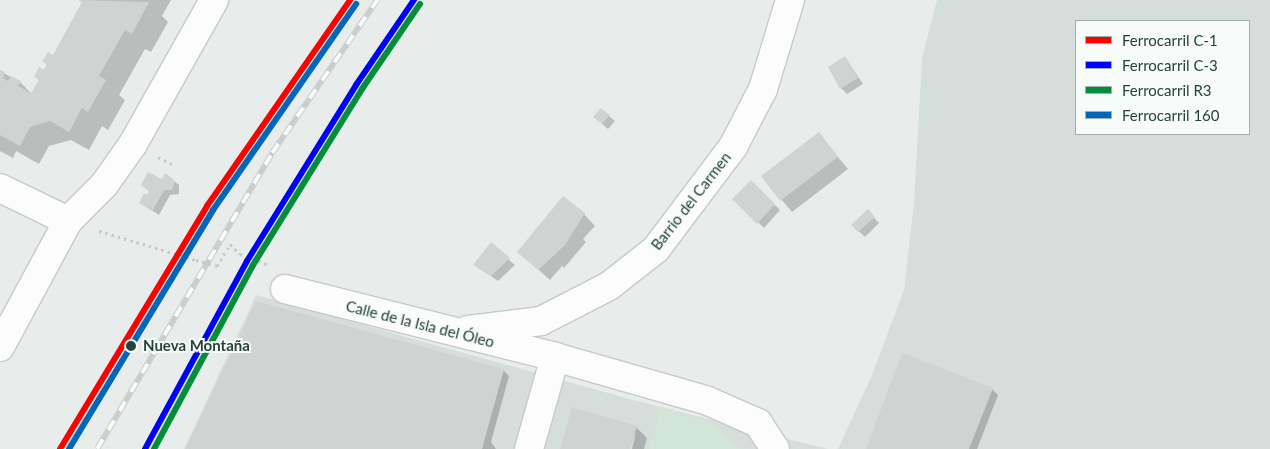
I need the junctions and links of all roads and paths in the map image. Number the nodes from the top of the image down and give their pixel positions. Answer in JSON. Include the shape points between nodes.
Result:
{"nodes":[{"id":1,"x":214,"y":0,"type":"edge"},
{"id":2,"x":790,"y":0,"type":"edge"},
{"id":3,"x":0,"y":188,"type":"edge"},
{"id":4,"x":68,"y":221,"type":"junction"},
{"id":5,"x":136,"y":244,"type":"dead end"},
{"id":6,"x":230,"y":244,"type":"dead end"},
{"id":7,"x":285,"y":289,"type":"dead end"},
{"id":8,"x":450,"y":332,"type":"junction"},
{"id":9,"x":0,"y":347,"type":"edge"},
{"id":10,"x":555,"y":357,"type":"junction"},
{"id":11,"x":528,"y":449,"type":"edge"},
{"id":12,"x":775,"y":449,"type":"edge"}],
"edges":[{"from":1,"to":4,"type":"street","via":[[133,144],[104,185]]},
{"from":2,"to":8,"type":"street","name":"Barrio del Carmen","via":[[763,89],[733,147],[656,249],[609,286],[541,321]]},
{"from":3,"to":4,"type":"street"},
{"from":4,"to":9,"type":"street"},
{"from":5,"to":6,"type":"path","bridge":true,"via":[[217,266]]},
{"from":7,"to":8,"type":"street","name":"Calle de la Isla del Óleo"},
{"from":8,"to":10,"type":"street","name":"Calle de la Isla del Óleo"},
{"from":10,"to":11,"type":"street"},
{"from":10,"to":12,"type":"street","name":"Calle de la Isla del Óleo","via":[[708,401],[758,423]]}]}
